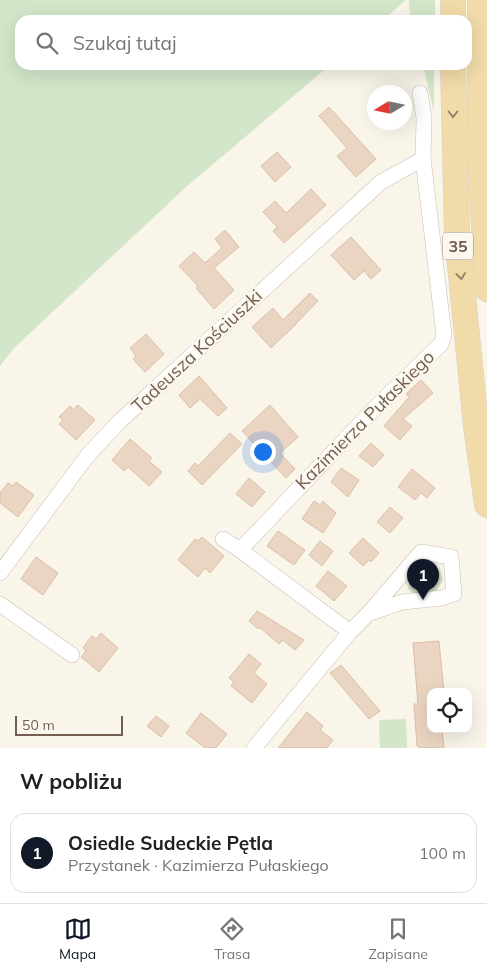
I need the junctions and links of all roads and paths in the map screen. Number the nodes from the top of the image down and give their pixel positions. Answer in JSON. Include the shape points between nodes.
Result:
{"nodes":[{"id":1,"x":454,"y":0,"type":"edge"},
{"id":2,"x":480,"y":0,"type":"edge"},
{"id":3,"x":454,"y":15,"type":"edge"},
{"id":4,"x":454,"y":70,"type":"edge"},
{"id":5,"x":420,"y":93,"type":"dead end"},
{"id":6,"x":423,"y":159,"type":"junction"},
{"id":7,"x":487,"y":288,"type":"edge"},
{"id":8,"x":487,"y":505,"type":"edge"},
{"id":9,"x":223,"y":539,"type":"dead end"},
{"id":10,"x":240,"y":550,"type":"junction"},
{"id":11,"x":0,"y":573,"type":"edge"},
{"id":12,"x":0,"y":604,"type":"edge"},
{"id":13,"x":368,"y":614,"type":"junction"},
{"id":14,"x":350,"y":632,"type":"junction"},
{"id":15,"x":72,"y":655,"type":"dead end"},
{"id":16,"x":255,"y":748,"type":"edge"}],
"edges":[{"from":1,"to":3,"type":"main road"},
{"from":2,"to":7,"type":"main road","number":"35","via":[[480,146]]},
{"from":4,"to":8,"type":"main road","number":"35","one_way":true,"via":[[457,235]]},
{"from":5,"to":6,"type":"street","name":"Kazimierza Pułaskiego","via":[[424,118]]},
{"from":6,"to":10,"type":"street","name":"Kazimierza Pułaskiego","via":[[444,335],[441,344],[376,407]]},
{"from":6,"to":11,"type":"street","name":"Tadeusza Kościuszki","via":[[381,182],[119,422],[88,455]]},
{"from":9,"to":10,"type":"street"},
{"from":10,"to":14,"type":"street"},
{"from":12,"to":15,"type":"street"},
{"from":13,"to":13,"type":"street","via":[[402,602],[454,594],[451,558],[421,552]]},
{"from":13,"to":14,"type":"street"},
{"from":14,"to":16,"type":"street"}]}
